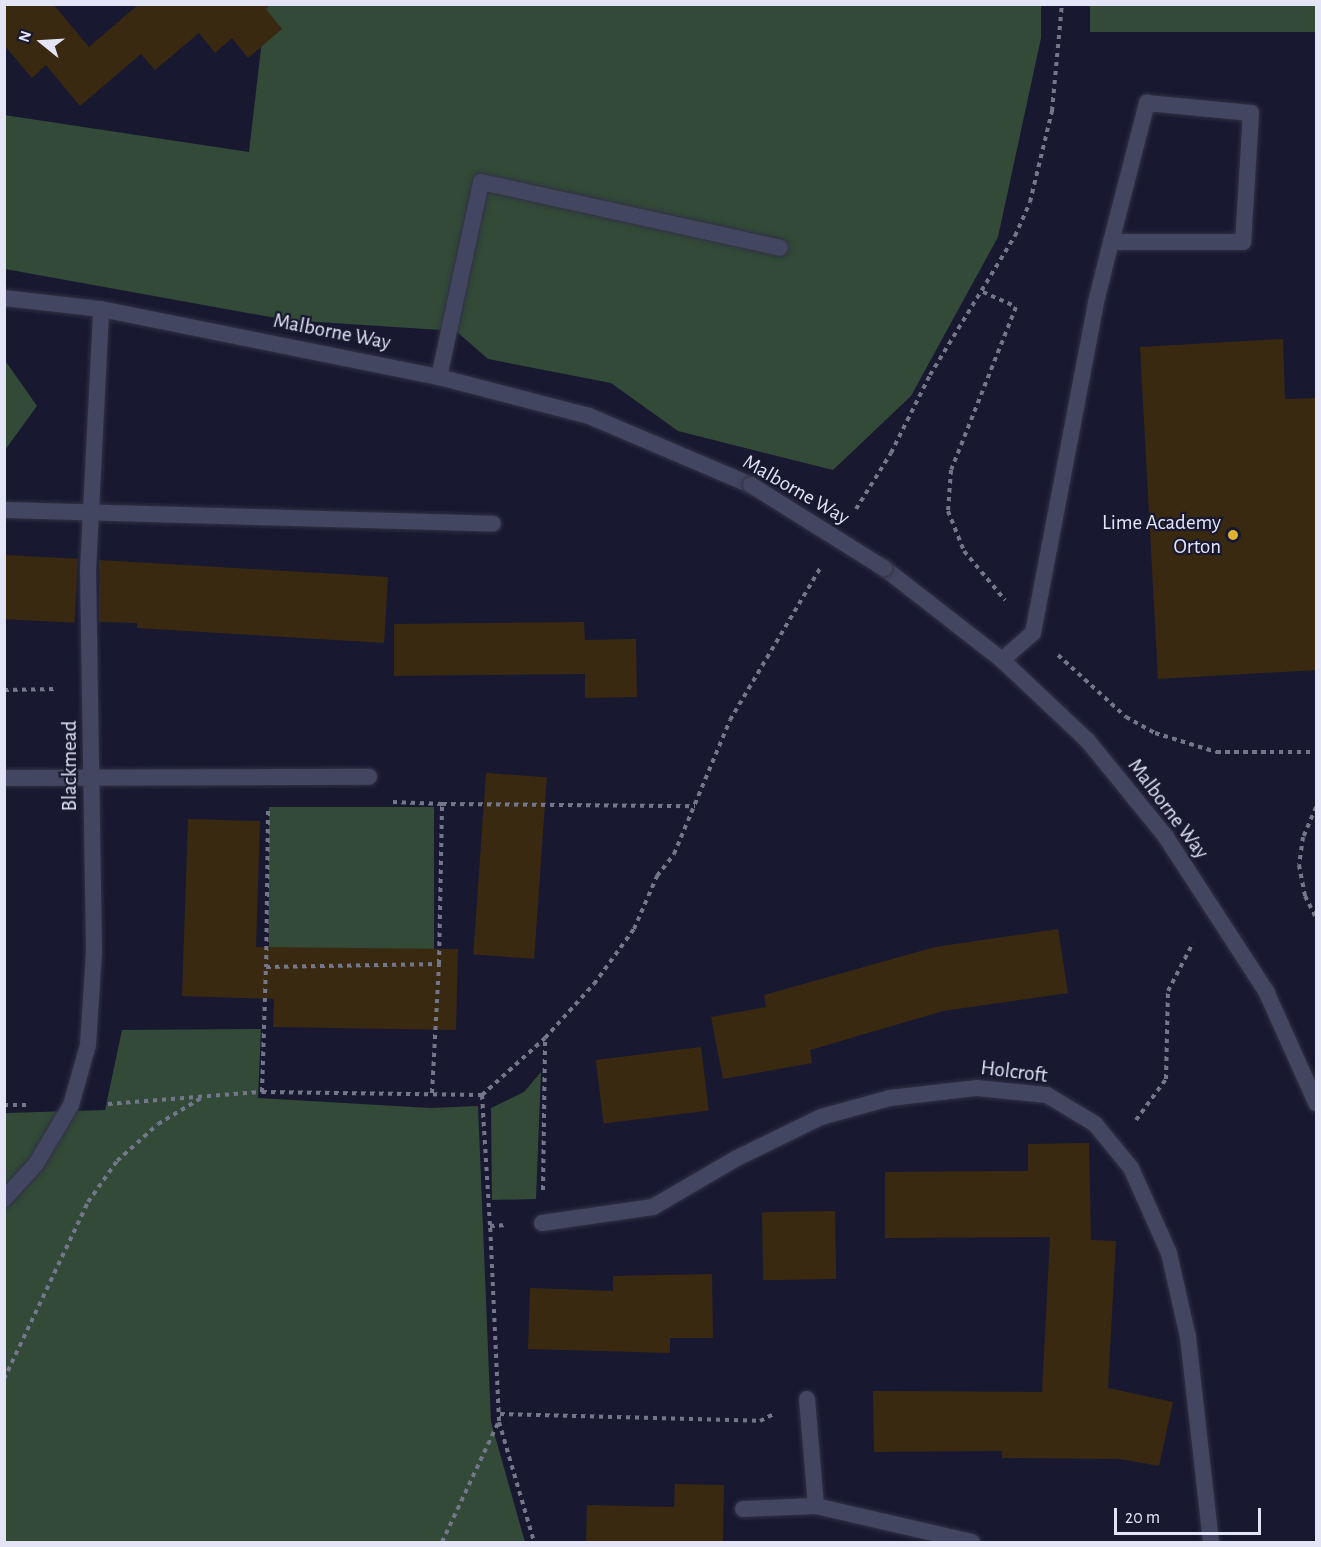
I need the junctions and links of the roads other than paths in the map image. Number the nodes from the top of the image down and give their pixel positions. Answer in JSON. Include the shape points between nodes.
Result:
{"nodes":[{"id":1,"x":1111,"y":242,"type":"junction"},
{"id":2,"x":780,"y":248,"type":"dead end"},
{"id":3,"x":4,"y":298,"type":"edge"},
{"id":4,"x":101,"y":309,"type":"junction"},
{"id":5,"x":439,"y":377,"type":"junction"},
{"id":6,"x":4,"y":510,"type":"edge"},
{"id":7,"x":89,"y":511,"type":"junction"},
{"id":8,"x":493,"y":524,"type":"dead end"},
{"id":9,"x":1002,"y":660,"type":"junction"},
{"id":10,"x":92,"y":776,"type":"junction"},
{"id":11,"x":369,"y":777,"type":"road end"},
{"id":12,"x":4,"y":778,"type":"edge"},
{"id":13,"x":1317,"y":1103,"type":"edge"},
{"id":14,"x":4,"y":1199,"type":"edge"},
{"id":15,"x":542,"y":1223,"type":"road end"},
{"id":16,"x":807,"y":1400,"type":"road end"},
{"id":17,"x":816,"y":1506,"type":"junction"},
{"id":18,"x":743,"y":1509,"type":"dead end"},
{"id":19,"x":972,"y":1542,"type":"edge"},
{"id":20,"x":1210,"y":1542,"type":"edge"}],
"edges":[{"from":1,"to":1,"type":"street","via":[[1147,103],[1251,113],[1243,242]]},
{"from":1,"to":9,"type":"street","via":[[1033,633]]},
{"from":2,"to":5,"type":"street","via":[[481,182]]},
{"from":3,"to":4,"type":"street","name":"Malborne Way"},
{"from":4,"to":5,"type":"street","name":"Malborne Way"},
{"from":4,"to":7,"type":"street","name":"Blackmead"},
{"from":5,"to":9,"type":"street","name":"Malborne Way","bridge":true,"via":[[589,416],[751,485],[884,568]]},
{"from":6,"to":7,"type":"street"},
{"from":7,"to":8,"type":"street"},
{"from":7,"to":10,"type":"street","name":"Blackmead"},
{"from":9,"to":13,"type":"street","name":"Malborne Way","via":[[1087,740],[1166,837],[1266,991]]},
{"from":10,"to":11,"type":"street"},
{"from":10,"to":12,"type":"street"},
{"from":10,"to":14,"type":"street","name":"Blackmead","via":[[94,951],[88,1046],[71,1106],[36,1164]]},
{"from":15,"to":20,"type":"street","name":"Holcroft","via":[[653,1207],[820,1116],[890,1098],[977,1088],[1047,1095],[1095,1124],[1131,1168],[1169,1253],[1188,1337]]},
{"from":16,"to":17,"type":"street"},
{"from":17,"to":18,"type":"street"},
{"from":17,"to":19,"type":"street"}]}
